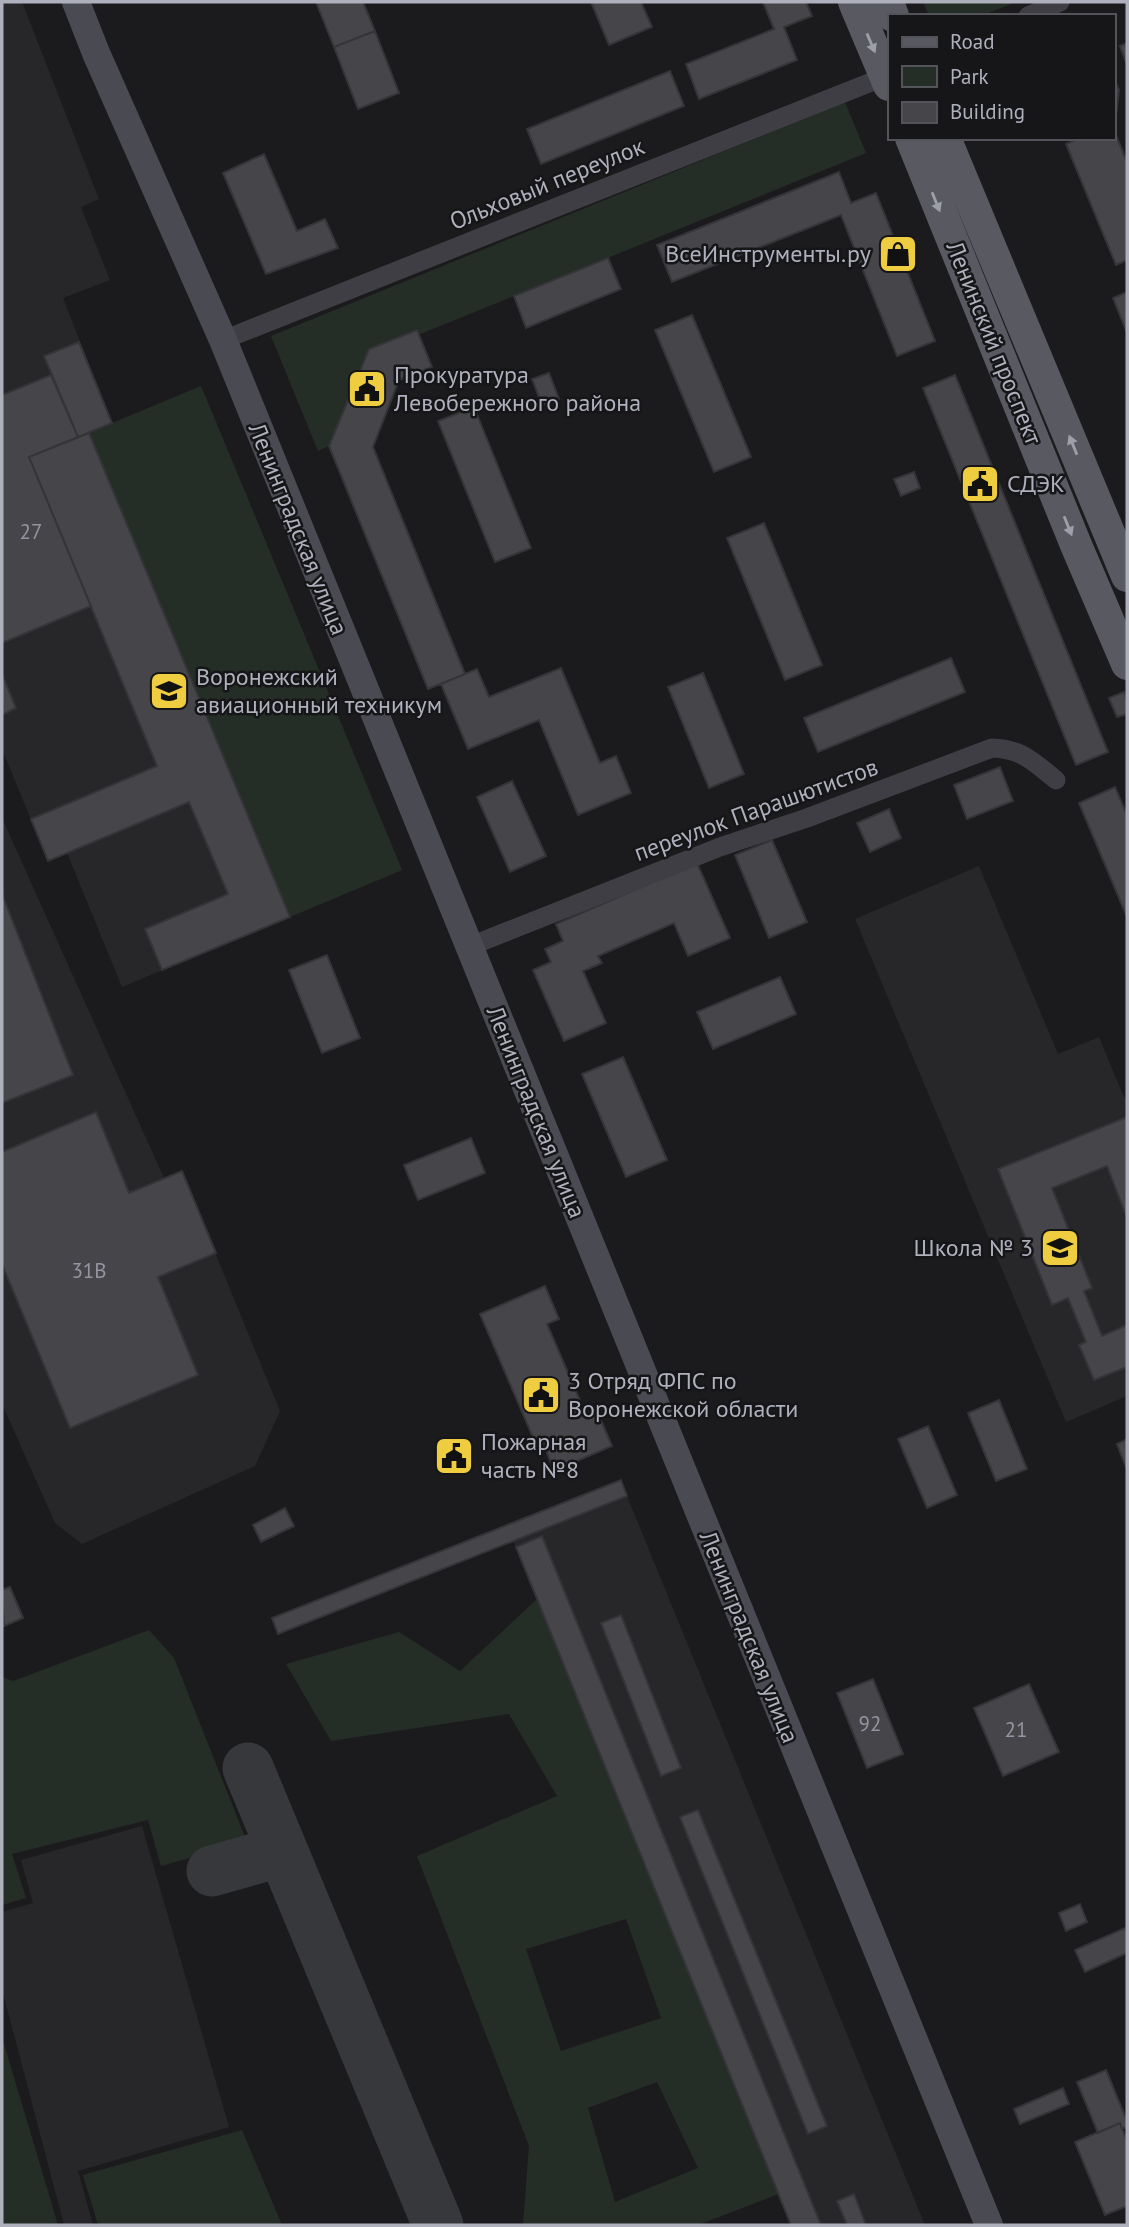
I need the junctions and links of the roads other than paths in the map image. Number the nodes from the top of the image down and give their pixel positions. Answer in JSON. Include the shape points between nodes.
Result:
{"nodes":[{"id":1,"x":76,"y":2,"type":"edge"},
{"id":2,"x":854,"y":2,"type":"edge"},
{"id":3,"x":1060,"y":2,"type":"edge"},
{"id":4,"x":1033,"y":14,"type":"edge"},
{"id":5,"x":888,"y":79,"type":"edge"},
{"id":6,"x":912,"y":140,"type":"edge"},
{"id":7,"x":946,"y":140,"type":"edge"},
{"id":8,"x":223,"y":340,"type":"junction"},
{"id":9,"x":1127,"y":576,"type":"edge"},
{"id":10,"x":1127,"y":664,"type":"edge"},
{"id":11,"x":1056,"y":780,"type":"dead end"},
{"id":12,"x":468,"y":947,"type":"junction"},
{"id":13,"x":989,"y":2225,"type":"edge"}],
"edges":[{"from":1,"to":8,"type":"main road","name":"Ленинградская улица"},
{"from":2,"to":5,"type":"main road","one_way":true},
{"from":3,"to":4,"type":"street"},
{"from":5,"to":8,"type":"street","name":"Ольховый переулок"},
{"from":6,"to":10,"type":"main road","name":"Ленинский проспект","one_way":true},
{"from":9,"to":7,"type":"main road","name":"Ленинский проспект","one_way":true},
{"from":8,"to":12,"type":"main road","name":"Ленинградская улица"},
{"from":11,"to":12,"type":"street","name":"переулок Парашютистов","via":[[1010,749],[992,748],[720,847]]},
{"from":12,"to":13,"type":"main road","name":"Ленинградская улица"}]}
